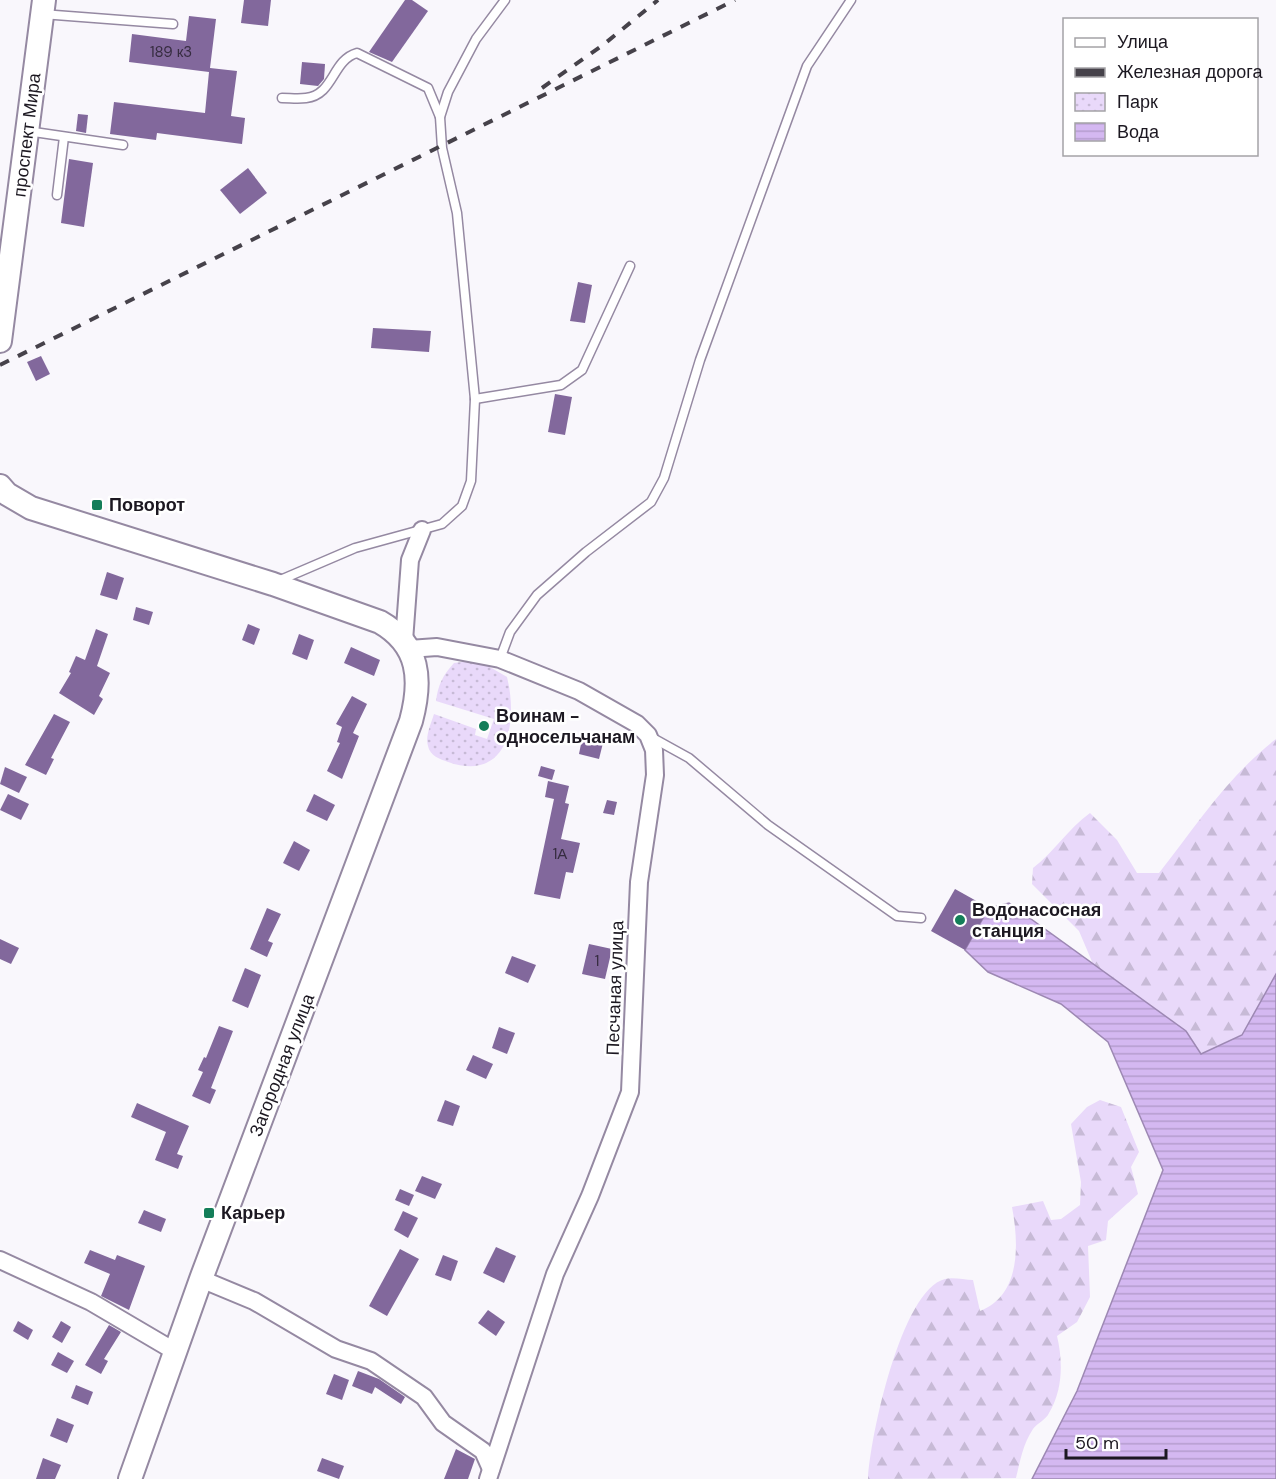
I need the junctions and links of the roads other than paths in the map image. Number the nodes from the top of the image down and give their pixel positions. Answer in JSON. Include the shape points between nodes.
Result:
{"nodes":[{"id":1,"x":505,"y":0,"type":"edge"},
{"id":2,"x":851,"y":0,"type":"edge"},
{"id":3,"x":43,"y":7,"type":"edge"},
{"id":4,"x":173,"y":24,"type":"dead end"},
{"id":5,"x":282,"y":98,"type":"dead end"},
{"id":6,"x":440,"y":117,"type":"junction"},
{"id":7,"x":27,"y":131,"type":"junction"},
{"id":8,"x":64,"y":136,"type":"junction"},
{"id":9,"x":123,"y":145,"type":"dead end"},
{"id":10,"x":57,"y":195,"type":"dead end"},
{"id":11,"x":630,"y":266,"type":"dead end"},
{"id":12,"x":0,"y":341,"type":"edge"},
{"id":13,"x":475,"y":399,"type":"junction"},
{"id":14,"x":0,"y":486,"type":"edge"},
{"id":15,"x":422,"y":530,"type":"junction"},
{"id":16,"x":273,"y":584,"type":"junction"},
{"id":17,"x":406,"y":645,"type":"junction"},
{"id":18,"x":500,"y":659,"type":"junction"},
{"id":19,"x":648,"y":735,"type":"junction"},
{"id":20,"x":921,"y":918,"type":"dead end"},
{"id":21,"x":0,"y":1260,"type":"edge"},
{"id":22,"x":201,"y":1279,"type":"junction"},
{"id":23,"x":176,"y":1352,"type":"junction"},
{"id":24,"x":489,"y":1474,"type":"edge"},
{"id":25,"x":130,"y":1479,"type":"edge"}],
"edges":[{"from":1,"to":6,"type":"lane","via":[[476,39],[448,92]]},
{"from":2,"to":18,"type":"lane","via":[[807,66],[700,360],[664,478],[651,502],[537,596],[510,632]]},
{"from":3,"to":4,"type":"lane"},
{"from":3,"to":7,"type":"street","name":"проспект Мира"},
{"from":5,"to":6,"type":"lane","via":[[308,99],[324,90],[338,65],[347,55],[357,53],[428,88]]},
{"from":6,"to":13,"type":"lane","via":[[442,148],[457,213]]},
{"from":7,"to":8,"type":"lane"},
{"from":7,"to":12,"type":"street","name":"проспект Мира"},
{"from":8,"to":9,"type":"lane"},
{"from":8,"to":10,"type":"lane"},
{"from":11,"to":13,"type":"lane","via":[[582,370],[561,385]]},
{"from":13,"to":15,"type":"lane","via":[[471,481],[462,506],[442,524]]},
{"from":14,"to":16,"type":"street","via":[[31,508]]},
{"from":15,"to":16,"type":"lane","via":[[355,548]]},
{"from":15,"to":17,"type":"street","via":[[410,560]]},
{"from":16,"to":17,"type":"street","via":[[380,622]]},
{"from":17,"to":18,"type":"street"},
{"from":17,"to":22,"type":"street","name":"Загородная улица","via":[[417,670],[418,695],[411,721]]},
{"from":18,"to":19,"type":"street","via":[[579,691],[637,724]]},
{"from":19,"to":20,"type":"lane","via":[[689,758],[768,825],[897,916]]},
{"from":19,"to":24,"type":"street","name":"Песчаная улица","via":[[656,775],[639,882],[630,1092],[555,1274]]},
{"from":21,"to":23,"type":"street","via":[[91,1302]]},
{"from":22,"to":23,"type":"street","name":"Загородная улица"},
{"from":22,"to":24,"type":"street","via":[[254,1301],[336,1349],[371,1361],[424,1397],[443,1423],[483,1451]]},
{"from":23,"to":25,"type":"street","name":"Загородная улица"}]}
